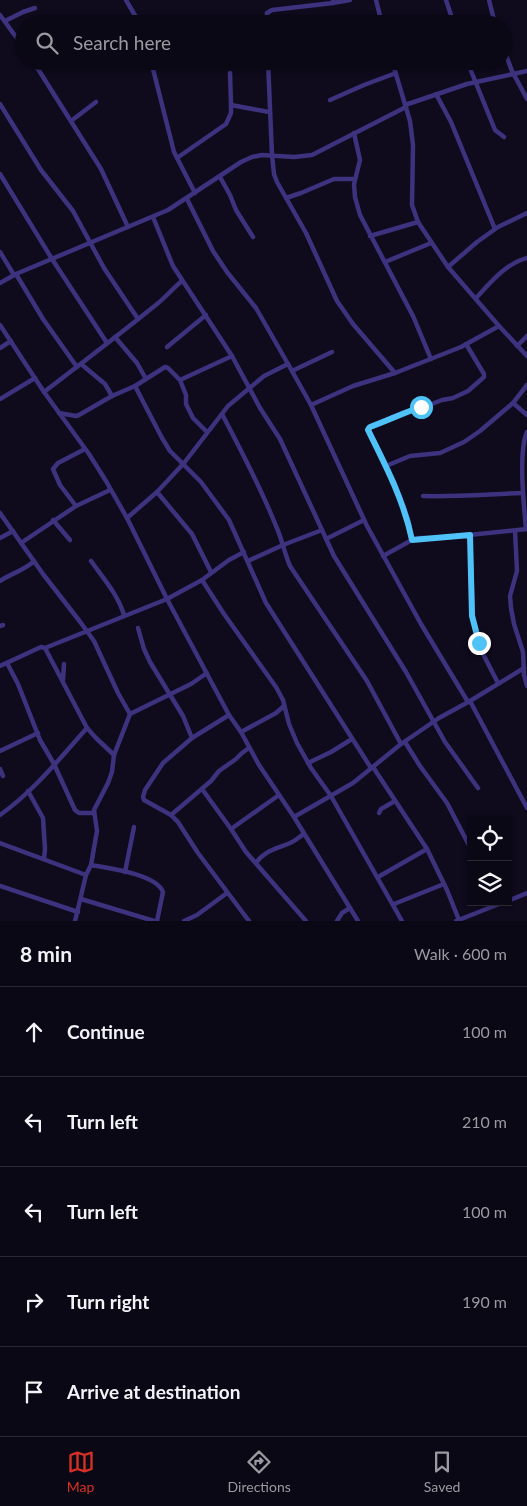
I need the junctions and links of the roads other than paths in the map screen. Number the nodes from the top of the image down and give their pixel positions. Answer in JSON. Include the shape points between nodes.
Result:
{"nodes":[{"id":1,"x":126,"y":0,"type":"edge"},
{"id":2,"x":350,"y":0,"type":"edge"},
{"id":3,"x":376,"y":0,"type":"edge"},
{"id":4,"x":446,"y":0,"type":"edge"},
{"id":5,"x":489,"y":0,"type":"edge"},
{"id":6,"x":333,"y":1,"type":"edge"},
{"id":7,"x":35,"y":8,"type":"dead end"},
{"id":8,"x":0,"y":14,"type":"edge"},
{"id":9,"x":17,"y":15,"type":"edge"},
{"id":10,"x":135,"y":15,"type":"edge"},
{"id":11,"x":267,"y":15,"type":"edge"},
{"id":12,"x":380,"y":15,"type":"edge"},
{"id":13,"x":451,"y":15,"type":"edge"},
{"id":14,"x":493,"y":15,"type":"edge"},
{"id":15,"x":15,"y":16,"type":"edge"},
{"id":16,"x":5,"y":21,"type":"junction"},
{"id":17,"x":15,"y":35,"type":"edge"},
{"id":18,"x":512,"y":69,"type":"edge"},
{"id":19,"x":39,"y":70,"type":"edge"},
{"id":20,"x":152,"y":70,"type":"edge"},
{"id":21,"x":268,"y":70,"type":"edge"},
{"id":22,"x":395,"y":70,"type":"edge"},
{"id":23,"x":470,"y":70,"type":"edge"},
{"id":24,"x":527,"y":71,"type":"edge"},
{"id":25,"x":230,"y":73,"type":"dead end"},
{"id":26,"x":396,"y":73,"type":"junction"},
{"id":27,"x":514,"y":74,"type":"junction"},
{"id":28,"x":475,"y":82,"type":"junction"},
{"id":29,"x":436,"y":94,"type":"junction"},
{"id":30,"x":527,"y":99,"type":"edge"},
{"id":31,"x":330,"y":100,"type":"dead end"},
{"id":32,"x":96,"y":102,"type":"dead end"},
{"id":33,"x":0,"y":104,"type":"edge"},
{"id":34,"x":232,"y":105,"type":"junction"},
{"id":35,"x":406,"y":106,"type":"junction"},
{"id":36,"x":270,"y":112,"type":"junction"},
{"id":37,"x":71,"y":121,"type":"junction"},
{"id":38,"x":354,"y":133,"type":"junction"},
{"id":39,"x":504,"y":137,"type":"dead end"},
{"id":40,"x":272,"y":155,"type":"junction"},
{"id":41,"x":177,"y":158,"type":"junction"},
{"id":42,"x":0,"y":174,"type":"edge"},
{"id":43,"x":220,"y":176,"type":"junction"},
{"id":44,"x":355,"y":179,"type":"junction"},
{"id":45,"x":195,"y":193,"type":"junction"},
{"id":46,"x":187,"y":198,"type":"junction"},
{"id":47,"x":286,"y":198,"type":"junction"},
{"id":48,"x":527,"y":212,"type":"edge"},
{"id":49,"x":153,"y":217,"type":"junction"},
{"id":50,"x":418,"y":222,"type":"junction"},
{"id":51,"x":128,"y":227,"type":"junction"},
{"id":52,"x":495,"y":229,"type":"junction"},
{"id":53,"x":370,"y":236,"type":"junction"},
{"id":54,"x":253,"y":237,"type":"dead end"},
{"id":55,"x":89,"y":243,"type":"junction"},
{"id":56,"x":431,"y":243,"type":"junction"},
{"id":57,"x":0,"y":252,"type":"edge"},
{"id":58,"x":527,"y":258,"type":"edge"},
{"id":59,"x":52,"y":259,"type":"junction"},
{"id":60,"x":385,"y":262,"type":"junction"},
{"id":61,"x":448,"y":267,"type":"junction"},
{"id":62,"x":15,"y":275,"type":"junction"},
{"id":63,"x":182,"y":281,"type":"junction"},
{"id":64,"x":0,"y":283,"type":"edge"},
{"id":65,"x":476,"y":298,"type":"junction"},
{"id":66,"x":206,"y":315,"type":"junction"},
{"id":67,"x":138,"y":319,"type":"junction"},
{"id":68,"x":0,"y":325,"type":"edge"},
{"id":69,"x":499,"y":326,"type":"junction"},
{"id":70,"x":527,"y":336,"type":"edge"},
{"id":71,"x":115,"y":337,"type":"junction"},
{"id":72,"x":11,"y":341,"type":"junction"},
{"id":73,"x":107,"y":343,"type":"junction"},
{"id":74,"x":466,"y":344,"type":"junction"},
{"id":75,"x":517,"y":346,"type":"junction"},
{"id":76,"x":168,"y":347,"type":"dead end"},
{"id":77,"x":0,"y":348,"type":"edge"},
{"id":78,"x":332,"y":352,"type":"dead end"},
{"id":79,"x":232,"y":356,"type":"junction"},
{"id":80,"x":527,"y":356,"type":"edge"},
{"id":81,"x":431,"y":359,"type":"junction"},
{"id":82,"x":288,"y":364,"type":"junction"},
{"id":83,"x":79,"y":366,"type":"junction"},
{"id":84,"x":292,"y":371,"type":"junction"},
{"id":85,"x":395,"y":373,"type":"junction"},
{"id":86,"x":35,"y":378,"type":"junction"},
{"id":87,"x":146,"y":379,"type":"junction"},
{"id":88,"x":180,"y":380,"type":"junction"},
{"id":89,"x":527,"y":385,"type":"edge"},
{"id":90,"x":135,"y":386,"type":"junction"},
{"id":91,"x":249,"y":388,"type":"junction"},
{"id":92,"x":44,"y":392,"type":"junction"},
{"id":93,"x":112,"y":396,"type":"junction"},
{"id":94,"x":0,"y":399,"type":"edge"},
{"id":95,"x":513,"y":403,"type":"junction"},
{"id":96,"x":311,"y":405,"type":"junction"},
{"id":97,"x":59,"y":413,"type":"junction"},
{"id":98,"x":222,"y":414,"type":"junction"},
{"id":99,"x":527,"y":415,"type":"edge"},
{"id":100,"x":207,"y":432,"type":"junction"},
{"id":101,"x":527,"y":432,"type":"edge"},
{"id":102,"x":85,"y":449,"type":"junction"},
{"id":103,"x":184,"y":463,"type":"junction"},
{"id":104,"x":386,"y":466,"type":"junction"},
{"id":105,"x":110,"y":490,"type":"junction"},
{"id":106,"x":158,"y":492,"type":"junction"},
{"id":107,"x":524,"y":493,"type":"junction"},
{"id":108,"x":423,"y":496,"type":"dead end"},
{"id":109,"x":76,"y":506,"type":"junction"},
{"id":110,"x":0,"y":513,"type":"edge"},
{"id":111,"x":127,"y":518,"type":"junction"},
{"id":112,"x":53,"y":520,"type":"junction"},
{"id":113,"x":364,"y":520,"type":"junction"},
{"id":114,"x":526,"y":529,"type":"edge"},
{"id":115,"x":322,"y":530,"type":"junction"},
{"id":116,"x":13,"y":531,"type":"junction"},
{"id":117,"x":515,"y":531,"type":"junction"},
{"id":118,"x":470,"y":535,"type":"junction"},
{"id":119,"x":0,"y":538,"type":"edge"},
{"id":120,"x":326,"y":539,"type":"junction"},
{"id":121,"x":70,"y":540,"type":"dead end"},
{"id":122,"x":412,"y":540,"type":"junction"},
{"id":123,"x":21,"y":542,"type":"junction"},
{"id":124,"x":283,"y":545,"type":"junction"},
{"id":125,"x":244,"y":552,"type":"junction"},
{"id":126,"x":383,"y":556,"type":"junction"},
{"id":127,"x":34,"y":561,"type":"junction"},
{"id":128,"x":91,"y":561,"type":"dead end"},
{"id":129,"x":248,"y":561,"type":"junction"},
{"id":130,"x":211,"y":572,"type":"junction"},
{"id":131,"x":202,"y":580,"type":"junction"},
{"id":132,"x":0,"y":581,"type":"edge"},
{"id":133,"x":167,"y":599,"type":"junction"},
{"id":134,"x":124,"y":615,"type":"junction"},
{"id":135,"x":138,"y":628,"type":"dead end"},
{"id":136,"x":87,"y":631,"type":"junction"},
{"id":137,"x":45,"y":648,"type":"junction"},
{"id":138,"x":3,"y":663,"type":"edge"},
{"id":139,"x":64,"y":664,"type":"dead end"},
{"id":140,"x":524,"y":668,"type":"junction"},
{"id":141,"x":207,"y":673,"type":"junction"},
{"id":142,"x":63,"y":680,"type":"junction"},
{"id":143,"x":498,"y":684,"type":"junction"},
{"id":144,"x":527,"y":686,"type":"edge"},
{"id":145,"x":170,"y":694,"type":"junction"},
{"id":146,"x":469,"y":701,"type":"junction"},
{"id":147,"x":284,"y":706,"type":"junction"},
{"id":148,"x":130,"y":714,"type":"junction"},
{"id":149,"x":229,"y":715,"type":"junction"},
{"id":150,"x":434,"y":722,"type":"junction"},
{"id":151,"x":88,"y":728,"type":"junction"},
{"id":152,"x":241,"y":732,"type":"junction"},
{"id":153,"x":38,"y":733,"type":"junction"},
{"id":154,"x":192,"y":738,"type":"junction"},
{"id":155,"x":352,"y":739,"type":"junction"},
{"id":156,"x":403,"y":743,"type":"junction"},
{"id":157,"x":249,"y":748,"type":"junction"},
{"id":158,"x":0,"y":751,"type":"edge"},
{"id":159,"x":114,"y":755,"type":"junction"},
{"id":160,"x":308,"y":763,"type":"junction"},
{"id":161,"x":54,"y":764,"type":"junction"},
{"id":162,"x":372,"y":767,"type":"junction"},
{"id":163,"x":0,"y":770,"type":"edge"},
{"id":164,"x":3,"y":776,"type":"dead end"},
{"id":165,"x":478,"y":788,"type":"dead end"},
{"id":166,"x":202,"y":789,"type":"junction"},
{"id":167,"x":28,"y":791,"type":"junction"},
{"id":168,"x":279,"y":795,"type":"junction"},
{"id":169,"x":331,"y":796,"type":"junction"},
{"id":170,"x":395,"y":801,"type":"junction"},
{"id":171,"x":525,"y":802,"type":"edge"},
{"id":172,"x":527,"y":808,"type":"edge"},
{"id":173,"x":379,"y":812,"type":"dead end"},
{"id":174,"x":94,"y":813,"type":"junction"},
{"id":175,"x":0,"y":815,"type":"edge"},
{"id":176,"x":171,"y":815,"type":"junction"},
{"id":177,"x":294,"y":817,"type":"junction"},
{"id":178,"x":134,"y":828,"type":"dead end"},
{"id":179,"x":231,"y":829,"type":"junction"},
{"id":180,"x":304,"y":834,"type":"junction"},
{"id":181,"x":0,"y":842,"type":"edge"},
{"id":182,"x":467,"y":842,"type":"edge"},
{"id":183,"x":427,"y":849,"type":"junction"},
{"id":184,"x":44,"y":859,"type":"junction"},
{"id":185,"x":256,"y":863,"type":"junction"},
{"id":186,"x":91,"y":865,"type":"junction"},
{"id":187,"x":126,"y":872,"type":"junction"},
{"id":188,"x":86,"y":875,"type":"junction"},
{"id":189,"x":378,"y":877,"type":"junction"},
{"id":190,"x":444,"y":884,"type":"junction"},
{"id":191,"x":0,"y":886,"type":"edge"},
{"id":192,"x":227,"y":893,"type":"junction"},
{"id":193,"x":527,"y":893,"type":"edge"},
{"id":194,"x":80,"y":899,"type":"junction"},
{"id":195,"x":512,"y":899,"type":"edge"},
{"id":196,"x":394,"y":904,"type":"junction"},
{"id":197,"x":493,"y":906,"type":"edge"},
{"id":198,"x":350,"y":908,"type":"junction"},
{"id":199,"x":78,"y":912,"type":"junction"},
{"id":200,"x":458,"y":920,"type":"edge"},
{"id":201,"x":75,"y":921,"type":"edge"},
{"id":202,"x":155,"y":921,"type":"edge"},
{"id":203,"x":184,"y":921,"type":"edge"},
{"id":204,"x":249,"y":921,"type":"edge"},
{"id":205,"x":306,"y":921,"type":"edge"},
{"id":206,"x":337,"y":921,"type":"edge"},
{"id":207,"x":358,"y":921,"type":"edge"},
{"id":208,"x":402,"y":921,"type":"edge"}],
"edges":[{"from":1,"to":10,"type":"street"},
{"from":2,"to":6,"type":"street"},
{"from":3,"to":12,"type":"street"},
{"from":4,"to":13,"type":"street"},
{"from":5,"to":14,"type":"street"},
{"from":6,"to":11,"type":"street","via":[[271,10]]},
{"from":7,"to":9,"type":"street"},
{"from":8,"to":16,"type":"street"},
{"from":15,"to":16,"type":"street"},
{"from":16,"to":17,"type":"street"},
{"from":18,"to":27,"type":"street"},
{"from":19,"to":37,"type":"street"},
{"from":20,"to":41,"type":"street"},
{"from":21,"to":36,"type":"street"},
{"from":22,"to":26,"type":"street"},
{"from":23,"to":28,"type":"street"},
{"from":24,"to":27,"type":"street"},
{"from":25,"to":34,"type":"street"},
{"from":26,"to":31,"type":"street"},
{"from":26,"to":35,"type":"street"},
{"from":27,"to":28,"type":"street"},
{"from":27,"to":30,"type":"street"},
{"from":28,"to":29,"type":"street"},
{"from":28,"to":39,"type":"street","via":[[495,130]]},
{"from":29,"to":35,"type":"street"},
{"from":29,"to":52,"type":"street"},
{"from":32,"to":37,"type":"street"},
{"from":33,"to":55,"type":"street","via":[[41,170],[73,211]]},
{"from":34,"to":36,"type":"street"},
{"from":34,"to":41,"type":"street","via":[[226,124]]},
{"from":35,"to":38,"type":"street"},
{"from":35,"to":50,"type":"street","via":[[412,140],[412,205]]},
{"from":36,"to":40,"type":"street"},
{"from":37,"to":51,"type":"street","via":[[100,169]]},
{"from":38,"to":40,"type":"street","via":[[312,155]]},
{"from":38,"to":44,"type":"street","via":[[360,160]]},
{"from":40,"to":43,"type":"street","via":[[252,157]]},
{"from":40,"to":47,"type":"street","via":[[274,174]]},
{"from":41,"to":45,"type":"street"},
{"from":42,"to":59,"type":"street"},
{"from":43,"to":45,"type":"street"},
{"from":43,"to":54,"type":"street"},
{"from":44,"to":47,"type":"street","via":[[334,179]]},
{"from":44,"to":53,"type":"street","via":[[355,196]]},
{"from":45,"to":46,"type":"street"},
{"from":46,"to":49,"type":"street"},
{"from":46,"to":82,"type":"street","via":[[213,251],[256,308]]},
{"from":47,"to":85,"type":"street","via":[[306,233],[337,302]]},
{"from":48,"to":52,"type":"street"},
{"from":49,"to":51,"type":"street"},
{"from":49,"to":63,"type":"street","via":[[172,266]]},
{"from":50,"to":53,"type":"street"},
{"from":50,"to":56,"type":"street"},
{"from":51,"to":55,"type":"street"},
{"from":52,"to":61,"type":"street"},
{"from":53,"to":60,"type":"street"},
{"from":55,"to":59,"type":"street"},
{"from":55,"to":67,"type":"street"},
{"from":56,"to":60,"type":"street"},
{"from":56,"to":61,"type":"street"},
{"from":57,"to":62,"type":"street"},
{"from":58,"to":65,"type":"street","via":[[507,267]]},
{"from":59,"to":62,"type":"street"},
{"from":59,"to":73,"type":"street"},
{"from":60,"to":81,"type":"street"},
{"from":61,"to":65,"type":"street"},
{"from":62,"to":64,"type":"street"},
{"from":62,"to":83,"type":"street"},
{"from":63,"to":66,"type":"street"},
{"from":63,"to":67,"type":"street"},
{"from":65,"to":69,"type":"street"},
{"from":66,"to":76,"type":"street"},
{"from":66,"to":79,"type":"street"},
{"from":67,"to":71,"type":"street"},
{"from":68,"to":72,"type":"street"},
{"from":69,"to":74,"type":"street"},
{"from":69,"to":75,"type":"street"},
{"from":70,"to":75,"type":"street"},
{"from":71,"to":73,"type":"street"},
{"from":71,"to":87,"type":"street"},
{"from":72,"to":77,"type":"street"},
{"from":72,"to":86,"type":"street"},
{"from":73,"to":83,"type":"street"},
{"from":74,"to":81,"type":"street"},
{"from":74,"to":104,"type":"street","via":[[484,374],[479,382],[453,398],[402,413],[369,428]]},
{"from":75,"to":80,"type":"street"},
{"from":78,"to":84,"type":"street"},
{"from":79,"to":88,"type":"street"},
{"from":79,"to":91,"type":"street"},
{"from":81,"to":85,"type":"street"},
{"from":82,"to":84,"type":"street"},
{"from":82,"to":91,"type":"street"},
{"from":83,"to":92,"type":"street"},
{"from":83,"to":93,"type":"street","via":[[105,384]]},
{"from":84,"to":96,"type":"street"},
{"from":85,"to":96,"type":"street","via":[[353,386]]},
{"from":86,"to":92,"type":"street"},
{"from":86,"to":94,"type":"street"},
{"from":87,"to":88,"type":"street","via":[[167,367]]},
{"from":87,"to":90,"type":"street"},
{"from":88,"to":100,"type":"street","via":[[189,410]]},
{"from":89,"to":95,"type":"street"},
{"from":90,"to":93,"type":"street"},
{"from":90,"to":103,"type":"street","via":[[170,451]]},
{"from":91,"to":98,"type":"street"},
{"from":91,"to":115,"type":"street","via":[[280,439]]},
{"from":92,"to":97,"type":"street"},
{"from":93,"to":97,"type":"street","via":[[76,416]]},
{"from":95,"to":99,"type":"street"},
{"from":95,"to":104,"type":"street","via":[[464,442]]},
{"from":96,"to":113,"type":"street"},
{"from":97,"to":102,"type":"street"},
{"from":98,"to":100,"type":"street"},
{"from":98,"to":124,"type":"street","via":[[276,524]]},
{"from":100,"to":103,"type":"street"},
{"from":101,"to":107,"type":"street","via":[[523,458]]},
{"from":102,"to":105,"type":"street"},
{"from":102,"to":109,"type":"street","via":[[53,469],[60,485]]},
{"from":103,"to":106,"type":"street"},
{"from":103,"to":125,"type":"street","via":[[230,520]]},
{"from":104,"to":122,"type":"street","via":[[408,519]]},
{"from":105,"to":109,"type":"street"},
{"from":105,"to":111,"type":"street"},
{"from":106,"to":111,"type":"street"},
{"from":106,"to":130,"type":"street","via":[[192,534]]},
{"from":107,"to":108,"type":"street"},
{"from":107,"to":114,"type":"street"},
{"from":109,"to":112,"type":"street"},
{"from":110,"to":116,"type":"street"},
{"from":111,"to":133,"type":"street"},
{"from":112,"to":121,"type":"street"},
{"from":112,"to":123,"type":"street"},
{"from":113,"to":120,"type":"street"},
{"from":113,"to":126,"type":"street"},
{"from":114,"to":117,"type":"street"},
{"from":115,"to":120,"type":"street"},
{"from":115,"to":124,"type":"street"},
{"from":116,"to":119,"type":"street"},
{"from":116,"to":123,"type":"street"},
{"from":117,"to":118,"type":"street"},
{"from":117,"to":140,"type":"street","via":[[517,571],[510,596]]},
{"from":118,"to":122,"type":"street"},
{"from":118,"to":143,"type":"street","via":[[472,616],[483,654]]},
{"from":120,"to":150,"type":"street"},
{"from":122,"to":126,"type":"street"},
{"from":123,"to":127,"type":"street"},
{"from":124,"to":129,"type":"street"},
{"from":124,"to":156,"type":"street","via":[[290,566],[367,681]]},
{"from":125,"to":129,"type":"street"},
{"from":125,"to":130,"type":"street"},
{"from":126,"to":146,"type":"street"},
{"from":127,"to":132,"type":"street"},
{"from":127,"to":136,"type":"street"},
{"from":128,"to":134,"type":"street","via":[[118,598]]},
{"from":129,"to":155,"type":"street","via":[[266,603]]},
{"from":130,"to":131,"type":"street"},
{"from":131,"to":133,"type":"street"},
{"from":131,"to":147,"type":"street","via":[[276,688]]},
{"from":133,"to":134,"type":"street"},
{"from":133,"to":141,"type":"street"},
{"from":134,"to":136,"type":"street"},
{"from":135,"to":145,"type":"street","via":[[150,662]]},
{"from":136,"to":137,"type":"street"},
{"from":136,"to":148,"type":"street"},
{"from":137,"to":138,"type":"street"},
{"from":137,"to":142,"type":"street"},
{"from":138,"to":153,"type":"street","via":[[18,684]]},
{"from":139,"to":142,"type":"street"},
{"from":140,"to":143,"type":"street"},
{"from":140,"to":144,"type":"street"},
{"from":141,"to":145,"type":"street"},
{"from":141,"to":149,"type":"street"},
{"from":142,"to":151,"type":"street"},
{"from":143,"to":146,"type":"street"},
{"from":145,"to":148,"type":"street"},
{"from":145,"to":154,"type":"street"},
{"from":146,"to":150,"type":"street"},
{"from":146,"to":171,"type":"street"},
{"from":147,"to":152,"type":"street"},
{"from":147,"to":160,"type":"street","via":[[297,744]]},
{"from":148,"to":159,"type":"street"},
{"from":149,"to":152,"type":"street"},
{"from":149,"to":154,"type":"street"},
{"from":150,"to":156,"type":"street"},
{"from":150,"to":165,"type":"street"},
{"from":151,"to":159,"type":"street"},
{"from":151,"to":161,"type":"street"},
{"from":152,"to":157,"type":"street"},
{"from":153,"to":158,"type":"street"},
{"from":153,"to":161,"type":"street"},
{"from":154,"to":176,"type":"street","via":[[163,763],[143,795],[144,800]]},
{"from":155,"to":160,"type":"street"},
{"from":155,"to":162,"type":"street"},
{"from":156,"to":162,"type":"street"},
{"from":156,"to":182,"type":"street","via":[[447,804]]},
{"from":157,"to":166,"type":"street","via":[[218,771]]},
{"from":157,"to":168,"type":"street"},
{"from":159,"to":174,"type":"street","via":[[112,772]]},
{"from":160,"to":169,"type":"street"},
{"from":161,"to":167,"type":"street"},
{"from":161,"to":174,"type":"street","via":[[75,810]]},
{"from":162,"to":169,"type":"street"},
{"from":162,"to":170,"type":"street"},
{"from":163,"to":164,"type":"street"},
{"from":166,"to":176,"type":"street"},
{"from":166,"to":179,"type":"street"},
{"from":167,"to":175,"type":"street"},
{"from":167,"to":184,"type":"street","via":[[43,818]]},
{"from":168,"to":177,"type":"street"},
{"from":168,"to":179,"type":"street"},
{"from":169,"to":177,"type":"street"},
{"from":169,"to":189,"type":"street"},
{"from":170,"to":173,"type":"street"},
{"from":170,"to":183,"type":"street"},
{"from":171,"to":172,"type":"street"},
{"from":174,"to":186,"type":"street","via":[[97,831]]},
{"from":176,"to":192,"type":"street"},
{"from":177,"to":180,"type":"street"},
{"from":178,"to":187,"type":"street"},
{"from":179,"to":185,"type":"street"},
{"from":180,"to":185,"type":"street","via":[[274,848]]},
{"from":180,"to":198,"type":"street"},
{"from":181,"to":184,"type":"street"},
{"from":183,"to":189,"type":"street"},
{"from":183,"to":190,"type":"street"},
{"from":184,"to":188,"type":"street"},
{"from":185,"to":205,"type":"street"},
{"from":186,"to":187,"type":"street"},
{"from":186,"to":188,"type":"street"},
{"from":187,"to":202,"type":"street","via":[[146,878],[161,888],[163,897]]},
{"from":188,"to":194,"type":"street"},
{"from":189,"to":196,"type":"street"},
{"from":190,"to":196,"type":"street"},
{"from":190,"to":200,"type":"street"},
{"from":191,"to":199,"type":"street"},
{"from":192,"to":203,"type":"street"},
{"from":192,"to":204,"type":"street"},
{"from":193,"to":195,"type":"street"},
{"from":194,"to":199,"type":"street"},
{"from":194,"to":202,"type":"street"},
{"from":196,"to":208,"type":"street"},
{"from":197,"to":200,"type":"street"},
{"from":198,"to":206,"type":"street"},
{"from":198,"to":207,"type":"street"},
{"from":199,"to":201,"type":"street"}]}
